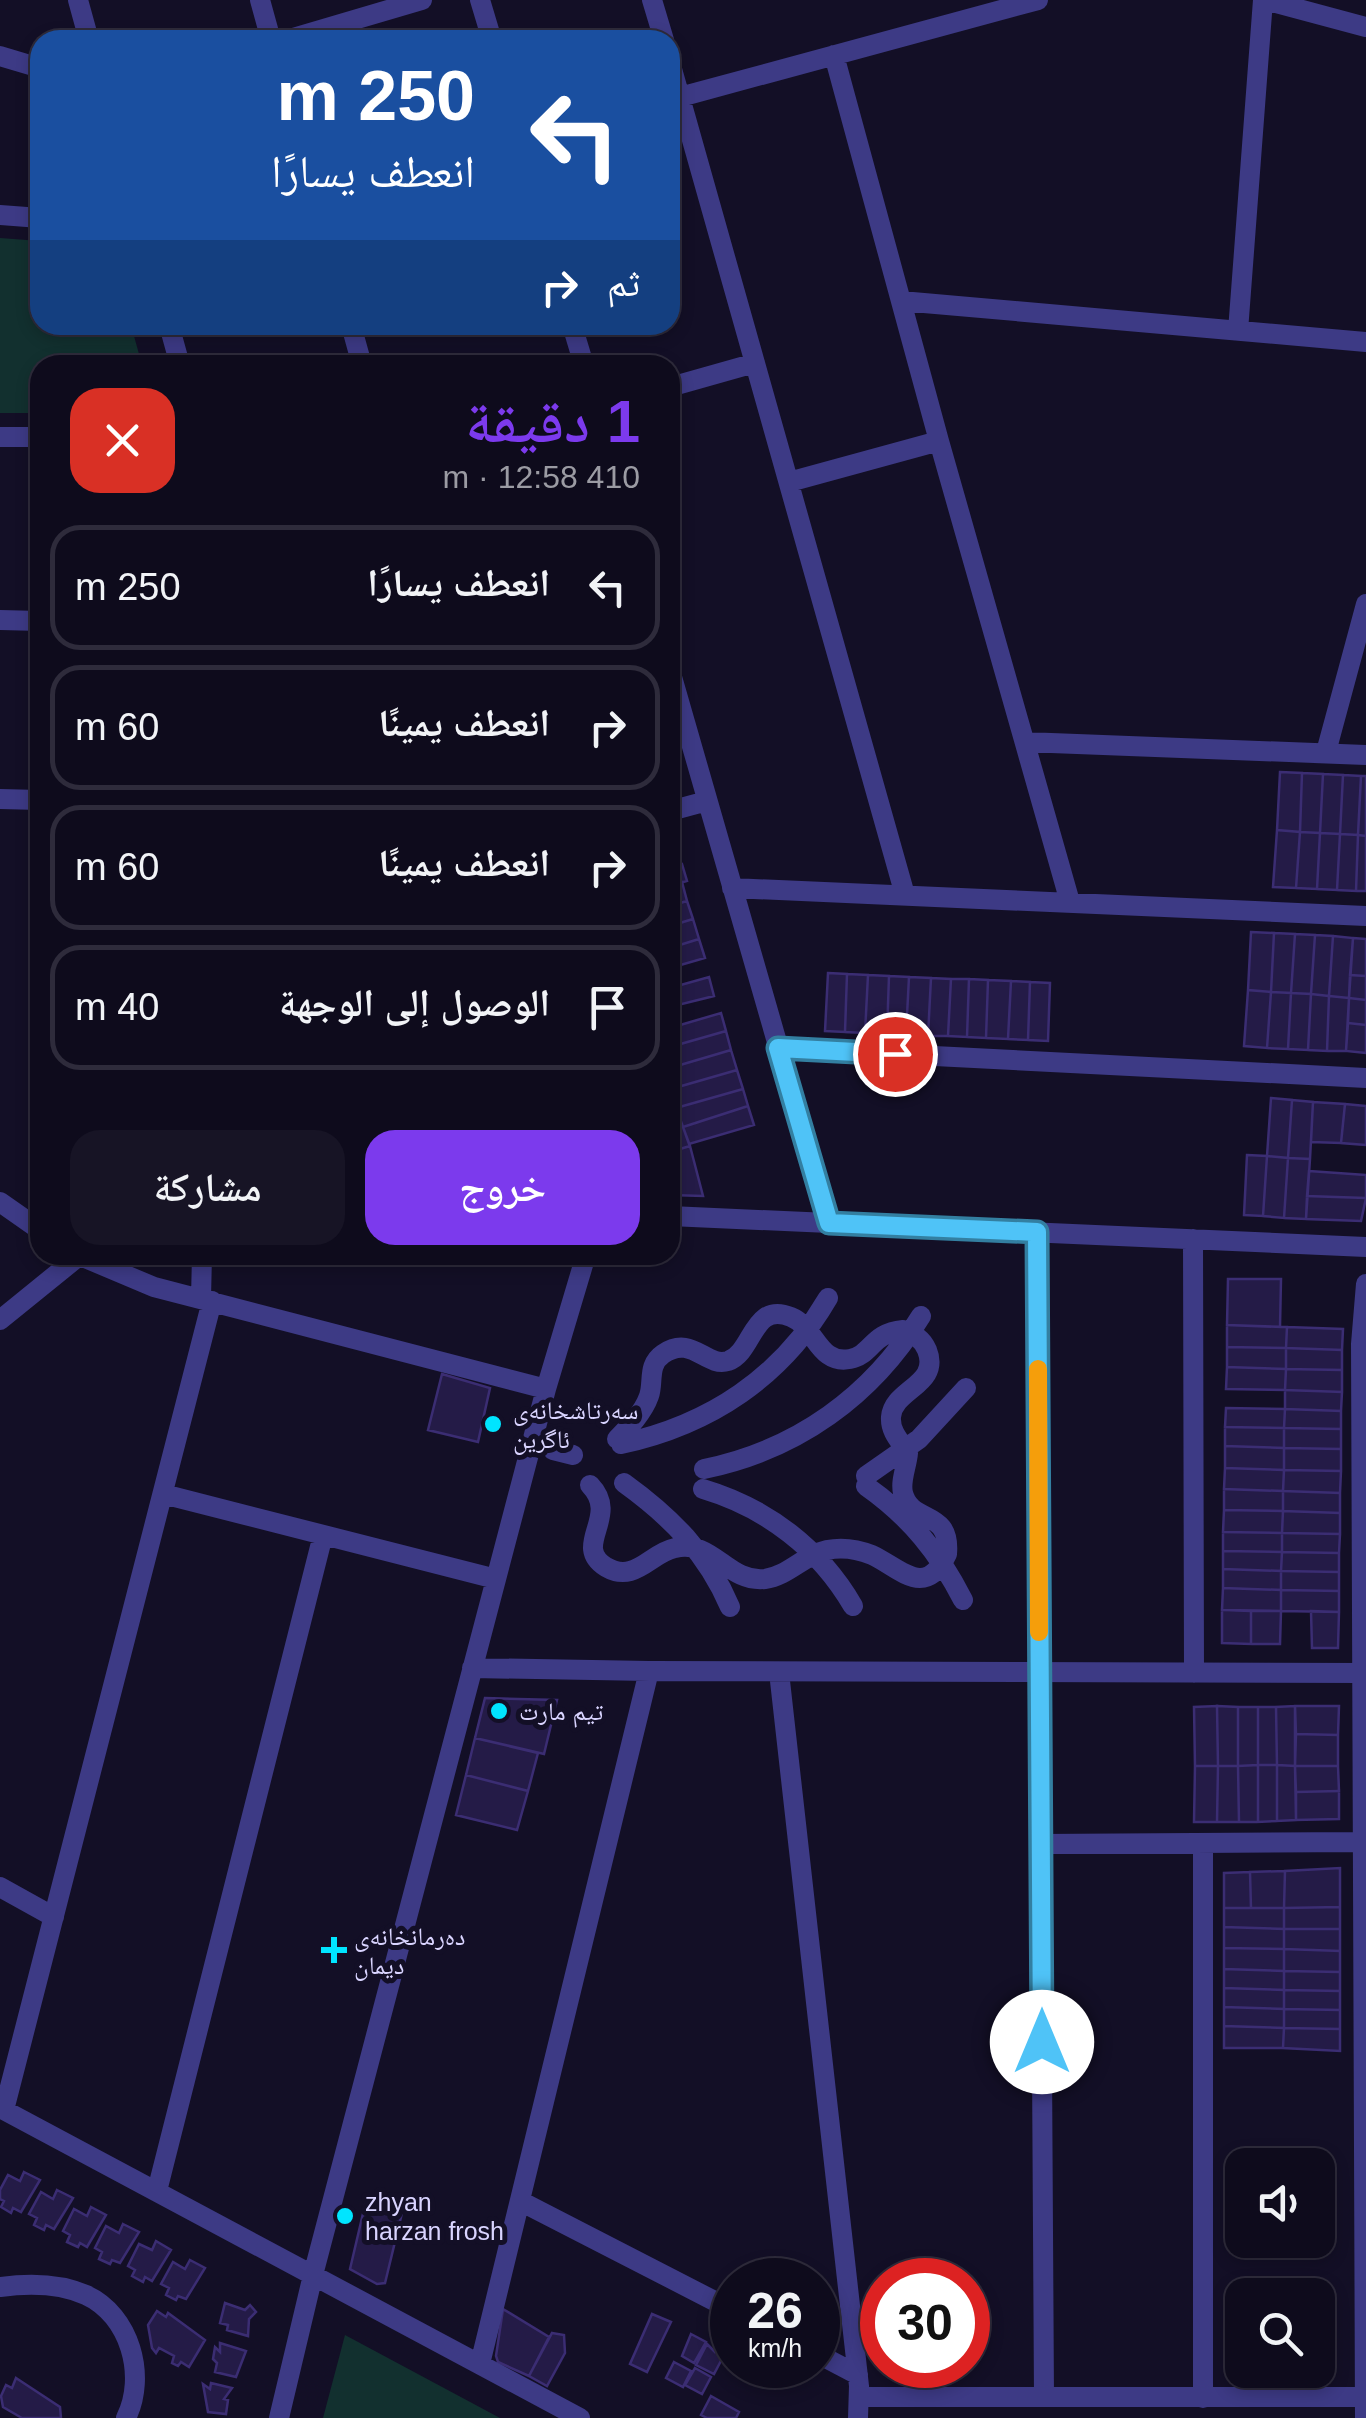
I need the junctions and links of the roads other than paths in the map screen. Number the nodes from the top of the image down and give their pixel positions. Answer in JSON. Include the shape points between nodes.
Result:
{"nodes":[{"id":1,"x":78,"y":0,"type":"edge"},
{"id":2,"x":260,"y":0,"type":"edge"},
{"id":3,"x":422,"y":0,"type":"edge"},
{"id":4,"x":480,"y":0,"type":"edge"},
{"id":5,"x":652,"y":0,"type":"edge"},
{"id":6,"x":1038,"y":0,"type":"edge"},
{"id":7,"x":1264,"y":0,"type":"edge"},
{"id":8,"x":1366,"y":28,"type":"edge"},
{"id":9,"x":86,"y":30,"type":"edge"},
{"id":10,"x":269,"y":30,"type":"edge"},
{"id":11,"x":320,"y":30,"type":"edge"},
{"id":12,"x":489,"y":30,"type":"edge"},
{"id":13,"x":661,"y":30,"type":"edge"},
{"id":14,"x":834,"y":55,"type":"junction"},
{"id":15,"x":0,"y":56,"type":"edge"},
{"id":16,"x":30,"y":65,"type":"edge"},
{"id":17,"x":680,"y":97,"type":"joint"},
{"id":18,"x":0,"y":216,"type":"edge"},
{"id":19,"x":30,"y":218,"type":"edge"},
{"id":20,"x":900,"y":301,"type":"junction"},
{"id":21,"x":1238,"y":331,"type":"junction"},
{"id":22,"x":1366,"y":342,"type":"edge"},
{"id":23,"x":755,"y":363,"type":"junction"},
{"id":24,"x":680,"y":384,"type":"edge"},
{"id":25,"x":0,"y":437,"type":"edge"},
{"id":26,"x":30,"y":438,"type":"edge"},
{"id":27,"x":939,"y":441,"type":"junction"},
{"id":28,"x":789,"y":482,"type":"junction"},
{"id":29,"x":1366,"y":604,"type":"edge"},
{"id":30,"x":0,"y":620,"type":"edge"},
{"id":31,"x":30,"y":621,"type":"edge"},
{"id":32,"x":680,"y":705,"type":"edge"},
{"id":33,"x":1024,"y":742,"type":"junction"},
{"id":34,"x":1326,"y":752,"type":"junction"},
{"id":35,"x":1366,"y":755,"type":"edge"},
{"id":36,"x":0,"y":799,"type":"edge"},
{"id":37,"x":30,"y":800,"type":"edge"},
{"id":38,"x":707,"y":800,"type":"junction"},
{"id":39,"x":680,"y":808,"type":"edge"},
{"id":40,"x":732,"y":888,"type":"junction"},
{"id":41,"x":905,"y":895,"type":"junction"},
{"id":42,"x":1070,"y":902,"type":"junction"},
{"id":43,"x":1366,"y":916,"type":"edge"},
{"id":44,"x":778,"y":1048,"type":"junction"},
{"id":45,"x":1366,"y":1078,"type":"edge"},
{"id":46,"x":0,"y":1202,"type":"edge"},
{"id":47,"x":680,"y":1216,"type":"edge"},
{"id":48,"x":30,"y":1223,"type":"edge"},
{"id":49,"x":829,"y":1223,"type":"junction"},
{"id":50,"x":1037,"y":1232,"type":"junction"},
{"id":51,"x":1192,"y":1239,"type":"junction"},
{"id":52,"x":1366,"y":1247,"type":"edge"},
{"id":53,"x":66,"y":1265,"type":"edge"},
{"id":54,"x":103,"y":1265,"type":"edge"},
{"id":55,"x":203,"y":1265,"type":"edge"},
{"id":56,"x":583,"y":1265,"type":"edge"},
{"id":57,"x":1366,"y":1284,"type":"edge"},
{"id":58,"x":828,"y":1298,"type":"dead end"},
{"id":59,"x":207,"y":1300,"type":"junction"},
{"id":60,"x":0,"y":1320,"type":"edge"},
{"id":61,"x":916,"y":1324,"type":"junction"},
{"id":62,"x":808,"y":1329,"type":"junction"},
{"id":63,"x":966,"y":1388,"type":"dead end"},
{"id":64,"x":546,"y":1390,"type":"junction"},
{"id":65,"x":905,"y":1450,"type":"junction"},
{"id":66,"x":624,"y":1483,"type":"dead end"},
{"id":67,"x":590,"y":1486,"type":"dead end"},
{"id":68,"x":163,"y":1494,"type":"junction"},
{"id":69,"x":323,"y":1535,"type":"junction"},
{"id":70,"x":696,"y":1547,"type":"junction"},
{"id":71,"x":814,"y":1554,"type":"junction"},
{"id":72,"x":943,"y":1562,"type":"junction"},
{"id":73,"x":496,"y":1578,"type":"junction"},
{"id":74,"x":963,"y":1600,"type":"dead end"},
{"id":75,"x":854,"y":1606,"type":"dead end"},
{"id":76,"x":730,"y":1607,"type":"dead end"},
{"id":77,"x":472,"y":1668,"type":"junction"},
{"id":78,"x":648,"y":1671,"type":"junction"},
{"id":79,"x":779,"y":1672,"type":"junction"},
{"id":80,"x":1039,"y":1672,"type":"junction"},
{"id":81,"x":1194,"y":1673,"type":"junction"},
{"id":82,"x":1364,"y":1674,"type":"junction"},
{"id":83,"x":1363,"y":1842,"type":"junction"},
{"id":84,"x":1203,"y":1843,"type":"junction"},
{"id":85,"x":1040,"y":1844,"type":"junction"},
{"id":86,"x":0,"y":1888,"type":"edge"},
{"id":87,"x":54,"y":1917,"type":"junction"},
{"id":88,"x":2,"y":2109,"type":"edge"},
{"id":89,"x":157,"y":2192,"type":"junction"},
{"id":90,"x":520,"y":2201,"type":"junction"},
{"id":91,"x":313,"y":2275,"type":"junction"},
{"id":92,"x":0,"y":2288,"type":"edge"},
{"id":93,"x":710,"y":2299,"type":"edge"},
{"id":94,"x":480,"y":2364,"type":"junction"},
{"id":95,"x":840,"y":2366,"type":"edge"},
{"id":96,"x":858,"y":2375,"type":"junction"},
{"id":97,"x":1044,"y":2397,"type":"junction"},
{"id":98,"x":1365,"y":2397,"type":"edge"},
{"id":99,"x":1203,"y":2398,"type":"junction"},
{"id":100,"x":858,"y":2407,"type":"edge"},
{"id":101,"x":126,"y":2418,"type":"edge"},
{"id":102,"x":279,"y":2418,"type":"edge"},
{"id":103,"x":580,"y":2418,"type":"edge"},
{"id":104,"x":1365,"y":2418,"type":"edge"}],
"edges":[{"from":1,"to":9,"type":"street"},
{"from":2,"to":10,"type":"street"},
{"from":3,"to":11,"type":"street"},
{"from":4,"to":12,"type":"street"},
{"from":5,"to":13,"type":"street"},
{"from":6,"to":14,"type":"street"},
{"from":7,"to":8,"type":"street"},
{"from":7,"to":21,"type":"street"},
{"from":14,"to":17,"type":"street"},
{"from":14,"to":20,"type":"street"},
{"from":15,"to":16,"type":"street"},
{"from":17,"to":23,"type":"street"},
{"from":18,"to":19,"type":"street"},
{"from":20,"to":21,"type":"street"},
{"from":20,"to":27,"type":"street"},
{"from":21,"to":22,"type":"street"},
{"from":23,"to":24,"type":"street"},
{"from":23,"to":28,"type":"street"},
{"from":25,"to":26,"type":"street"},
{"from":27,"to":28,"type":"street"},
{"from":27,"to":33,"type":"street"},
{"from":28,"to":41,"type":"street"},
{"from":29,"to":34,"type":"street"},
{"from":30,"to":31,"type":"street"},
{"from":32,"to":38,"type":"street"},
{"from":33,"to":34,"type":"street"},
{"from":33,"to":42,"type":"street"},
{"from":34,"to":35,"type":"street"},
{"from":36,"to":37,"type":"street"},
{"from":38,"to":39,"type":"street"},
{"from":38,"to":40,"type":"street"},
{"from":40,"to":41,"type":"street"},
{"from":40,"to":44,"type":"street"},
{"from":41,"to":42,"type":"street"},
{"from":42,"to":43,"type":"street"},
{"from":44,"to":45,"type":"street"},
{"from":44,"to":49,"type":"street"},
{"from":46,"to":48,"type":"street"},
{"from":47,"to":49,"type":"street"},
{"from":49,"to":50,"type":"street"},
{"from":50,"to":51,"type":"street"},
{"from":50,"to":80,"type":"street"},
{"from":51,"to":52,"type":"street"},
{"from":51,"to":81,"type":"street"},
{"from":53,"to":60,"type":"street"},
{"from":54,"to":59,"type":"street"},
{"from":55,"to":59,"type":"street"},
{"from":56,"to":64,"type":"street"},
{"from":57,"to":82,"type":"street"},
{"from":58,"to":62,"type":"street"},
{"from":59,"to":64,"type":"street"},
{"from":59,"to":68,"type":"street"},
{"from":61,"to":62,"type":"street","via":[[881,1335],[850,1359],[820,1350]]},
{"from":61,"to":65,"type":"street","via":[[929,1364],[891,1414]]},
{"from":61,"to":71,"type":"street","via":[[868,1385],[814,1427],[704,1479],[772,1519]]},
{"from":62,"to":62,"type":"street","via":[[792,1317],[770,1316],[755,1325],[731,1360],[716,1362],[688,1348],[666,1352],[653,1367],[644,1407],[619,1442],[664,1434],[720,1408],[774,1370]]},
{"from":63,"to":65,"type":"street"},
{"from":64,"to":73,"type":"street"},
{"from":65,"to":72,"type":"street","via":[[902,1490],[912,1508],[945,1530]]},
{"from":65,"to":72,"type":"street","via":[[866,1481]]},
{"from":66,"to":70,"type":"street"},
{"from":67,"to":70,"type":"street","via":[[603,1510],[594,1549],[610,1569],[637,1570],[668,1549]]},
{"from":68,"to":69,"type":"street"},
{"from":68,"to":87,"type":"street"},
{"from":69,"to":73,"type":"street"},
{"from":69,"to":89,"type":"street"},
{"from":70,"to":71,"type":"street","via":[[728,1569],[765,1579]]},
{"from":70,"to":76,"type":"street"},
{"from":71,"to":72,"type":"street","via":[[861,1551],[914,1578]]},
{"from":71,"to":75,"type":"street"},
{"from":72,"to":74,"type":"street"},
{"from":73,"to":77,"type":"street"},
{"from":77,"to":78,"type":"street"},
{"from":77,"to":91,"type":"street"},
{"from":78,"to":79,"type":"street"},
{"from":78,"to":90,"type":"street"},
{"from":79,"to":80,"type":"street"},
{"from":79,"to":96,"type":"street"},
{"from":80,"to":81,"type":"street"},
{"from":80,"to":85,"type":"street"},
{"from":81,"to":82,"type":"street"},
{"from":82,"to":83,"type":"street"},
{"from":83,"to":84,"type":"street"},
{"from":83,"to":98,"type":"street"},
{"from":84,"to":85,"type":"street"},
{"from":84,"to":99,"type":"street"},
{"from":85,"to":97,"type":"street"},
{"from":86,"to":87,"type":"street"},
{"from":87,"to":88,"type":"street"},
{"from":88,"to":89,"type":"street"},
{"from":89,"to":91,"type":"street"},
{"from":90,"to":93,"type":"street"},
{"from":90,"to":94,"type":"street"},
{"from":91,"to":94,"type":"street"},
{"from":91,"to":102,"type":"street"},
{"from":92,"to":101,"type":"street","via":[[52,2285],[88,2296],[115,2317],[136,2380]]},
{"from":94,"to":103,"type":"street"},
{"from":95,"to":96,"type":"street"},
{"from":96,"to":100,"type":"street"},
{"from":97,"to":99,"type":"street"},
{"from":97,"to":100,"type":"street"},
{"from":98,"to":99,"type":"street"},
{"from":98,"to":104,"type":"street"}]}
